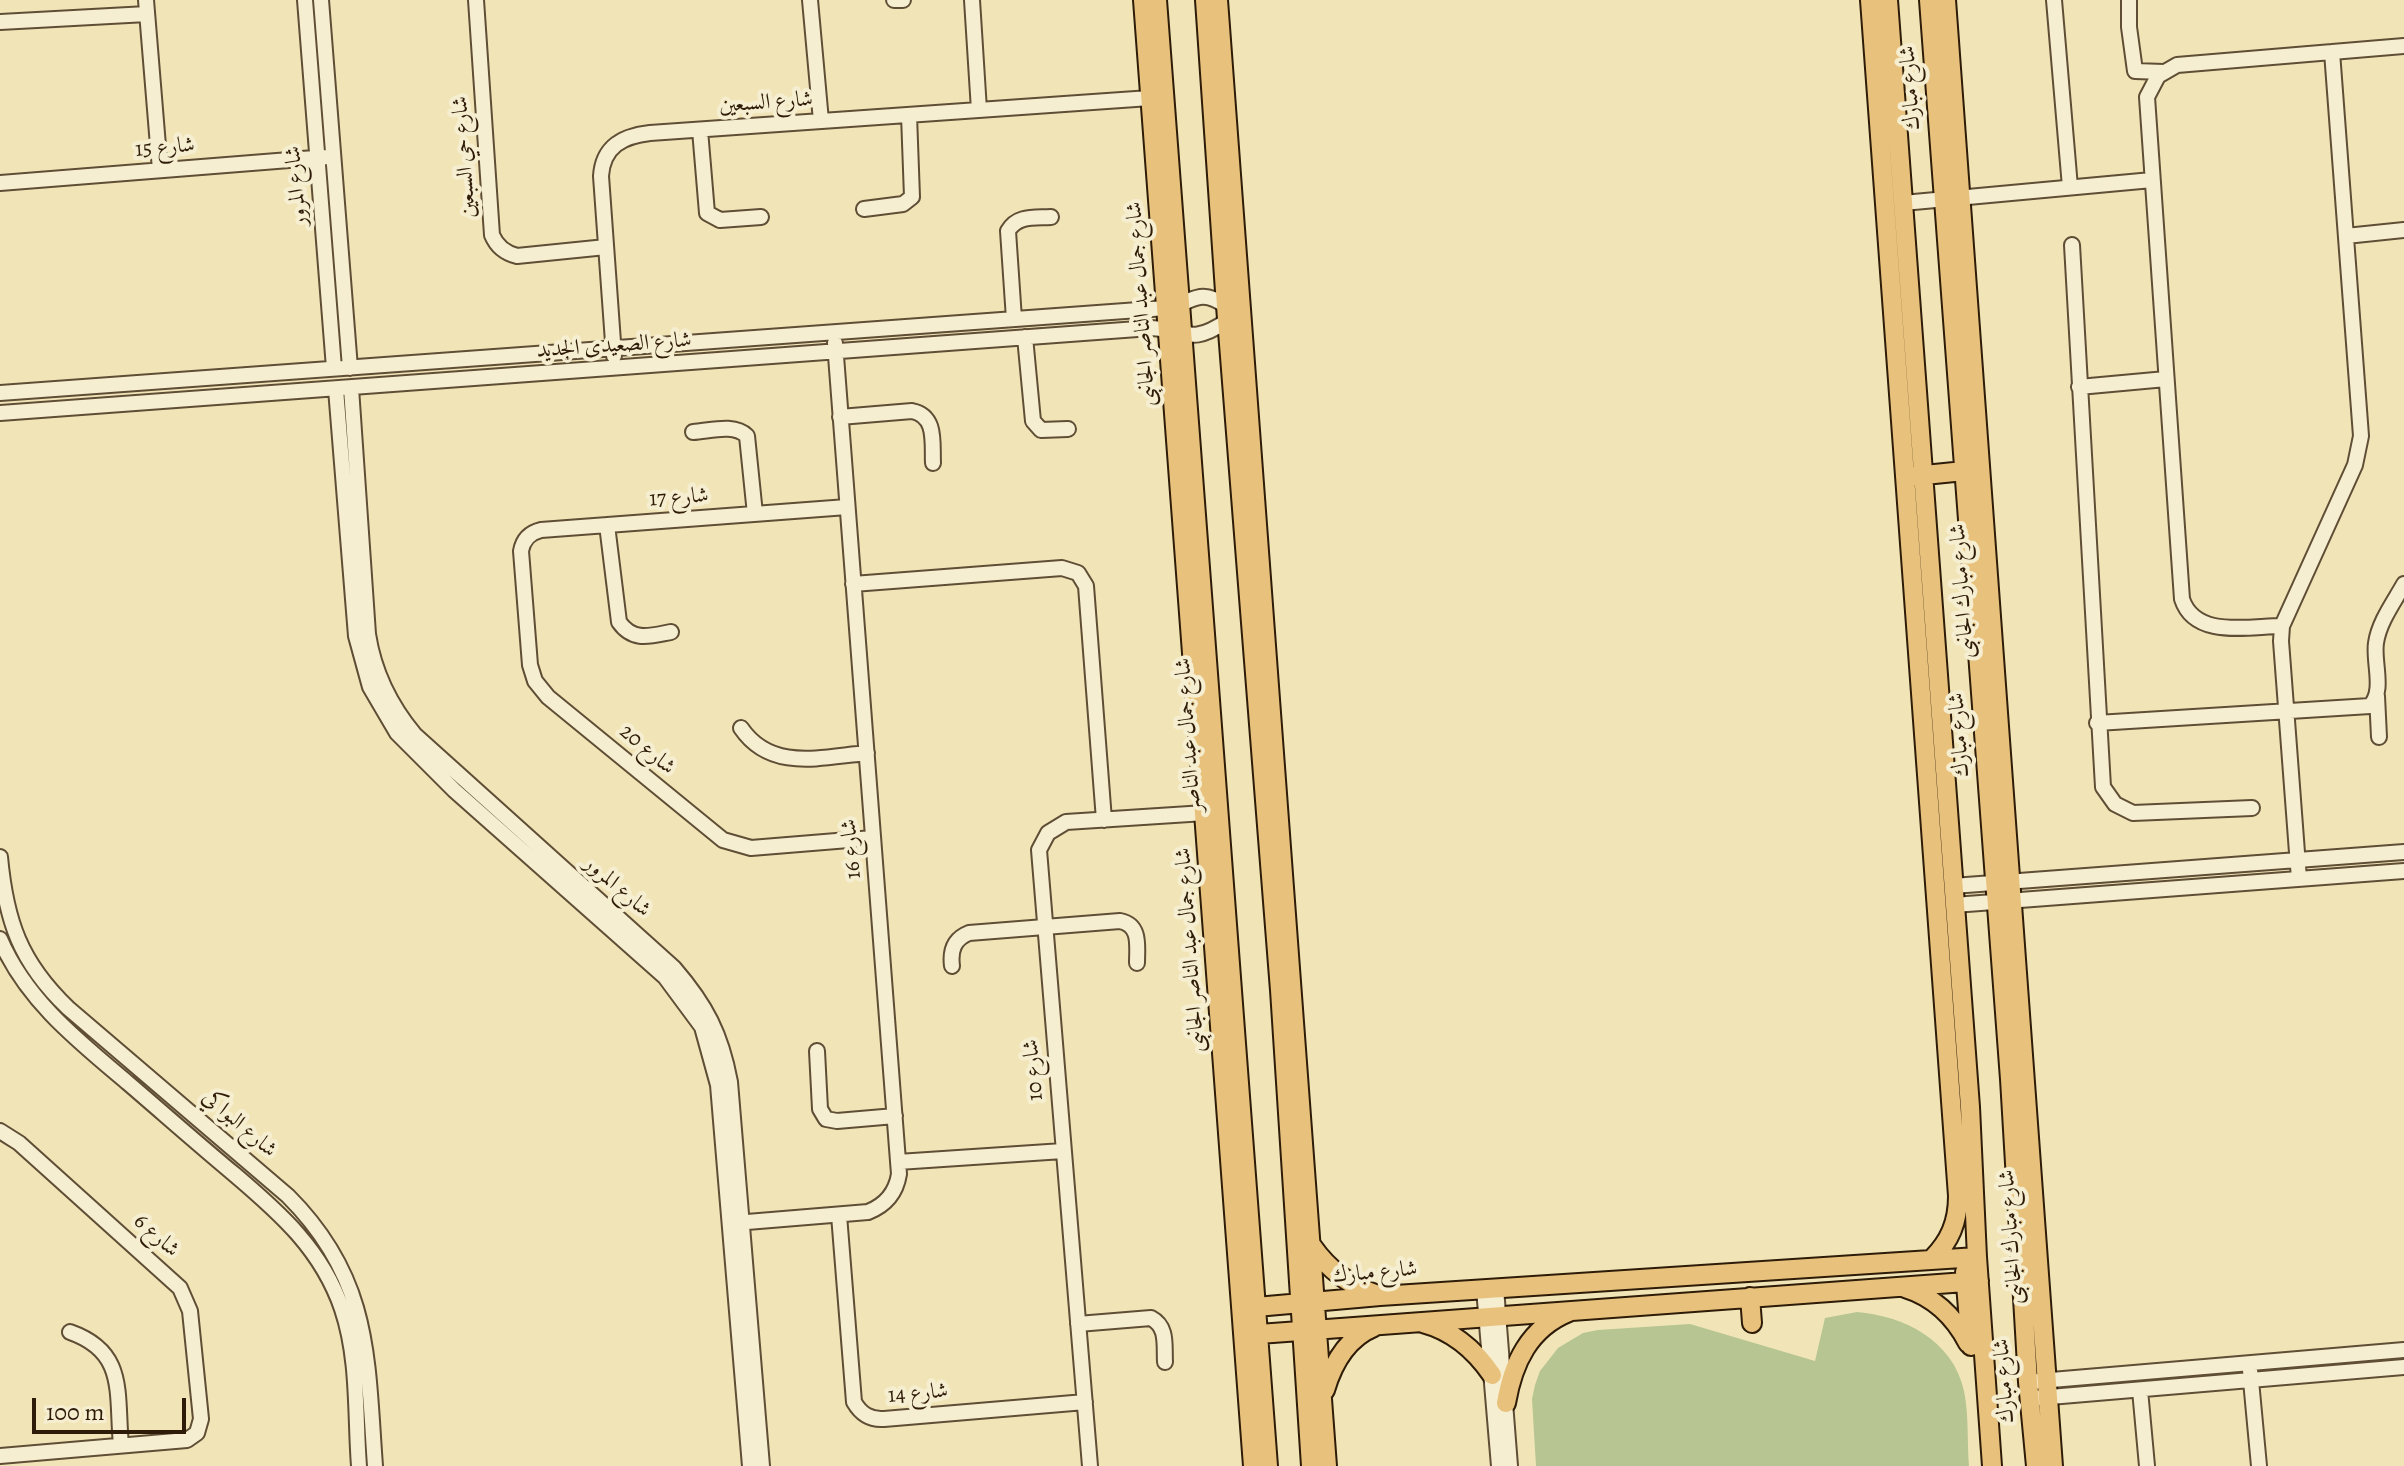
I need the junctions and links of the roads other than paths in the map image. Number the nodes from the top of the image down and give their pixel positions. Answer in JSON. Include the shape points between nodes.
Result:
{"nodes":[{"id":1,"x":305,"y":0,"type":"edge"},
{"id":2,"x":321,"y":0,"type":"edge"},
{"id":3,"x":476,"y":0,"type":"edge"},
{"id":4,"x":810,"y":0,"type":"edge"},
{"id":5,"x":894,"y":0,"type":"edge"},
{"id":6,"x":903,"y":0,"type":"edge"},
{"id":7,"x":972,"y":0,"type":"edge"},
{"id":8,"x":1205,"y":0,"type":"edge"},
{"id":9,"x":1218,"y":0,"type":"edge"},
{"id":10,"x":1888,"y":0,"type":"edge"},
{"id":11,"x":1929,"y":0,"type":"edge"},
{"id":12,"x":1946,"y":0,"type":"edge"},
{"id":13,"x":2054,"y":0,"type":"edge"},
{"id":14,"x":2129,"y":0,"type":"edge"},
{"id":15,"x":1872,"y":3,"type":"edge"},
{"id":16,"x":147,"y":7,"type":"edge"},
{"id":17,"x":1151,"y":8,"type":"edge"},
{"id":18,"x":1213,"y":20,"type":"junction"},
{"id":19,"x":0,"y":22,"type":"edge"},
{"id":20,"x":2404,"y":46,"type":"edge"},
{"id":21,"x":2332,"y":52,"type":"junction"},
{"id":22,"x":2164,"y":72,"type":"junction"},
{"id":23,"x":1150,"y":98,"type":"junction"},
{"id":24,"x":979,"y":110,"type":"junction"},
{"id":25,"x":909,"y":115,"type":"junction"},
{"id":26,"x":821,"y":121,"type":"junction"},
{"id":27,"x":700,"y":130,"type":"junction"},
{"id":28,"x":333,"y":157,"type":"junction"},
{"id":29,"x":317,"y":158,"type":"junction"},
{"id":30,"x":160,"y":170,"type":"junction"},
{"id":31,"x":1163,"y":170,"type":"junction"},
{"id":32,"x":2152,"y":180,"type":"junction"},
{"id":33,"x":0,"y":183,"type":"edge"},
{"id":34,"x":2070,"y":187,"type":"junction"},
{"id":35,"x":1951,"y":198,"type":"junction"},
{"id":36,"x":1903,"y":203,"type":"junction"},
{"id":37,"x":864,"y":209,"type":"dead end"},
{"id":38,"x":761,"y":217,"type":"dead end"},
{"id":39,"x":1051,"y":217,"type":"dead end"},
{"id":40,"x":2404,"y":230,"type":"edge"},
{"id":41,"x":2346,"y":236,"type":"junction"},
{"id":42,"x":2072,"y":245,"type":"dead end"},
{"id":43,"x":606,"y":247,"type":"junction"},
{"id":44,"x":1890,"y":285,"type":"junction"},
{"id":45,"x":1173,"y":306,"type":"junction"},
{"id":46,"x":1911,"y":311,"type":"junction"},
{"id":47,"x":1226,"y":314,"type":"junction"},
{"id":48,"x":1014,"y":319,"type":"junction"},
{"id":49,"x":833,"y":331,"type":"junction"},
{"id":50,"x":1175,"y":333,"type":"junction"},
{"id":51,"x":1025,"y":337,"type":"junction"},
{"id":52,"x":613,"y":348,"type":"junction"},
{"id":53,"x":835,"y":351,"type":"junction"},
{"id":54,"x":334,"y":368,"type":"junction"},
{"id":55,"x":350,"y":368,"type":"junction"},
{"id":56,"x":615,"y":368,"type":"junction"},
{"id":57,"x":248,"y":375,"type":"junction"},
{"id":58,"x":2166,"y":379,"type":"junction"},
{"id":59,"x":2079,"y":387,"type":"junction"},
{"id":60,"x":343,"y":388,"type":"junction"},
{"id":61,"x":0,"y":393,"type":"edge"},
{"id":62,"x":249,"y":395,"type":"junction"},
{"id":63,"x":0,"y":413,"type":"edge"},
{"id":64,"x":840,"y":417,"type":"junction"},
{"id":65,"x":1068,"y":429,"type":"dead end"},
{"id":66,"x":693,"y":432,"type":"dead end"},
{"id":67,"x":933,"y":463,"type":"dead end"},
{"id":68,"x":1964,"y":471,"type":"junction"},
{"id":69,"x":1923,"y":475,"type":"junction"},
{"id":70,"x":1904,"y":477,"type":"junction"},
{"id":71,"x":1248,"y":488,"type":"junction"},
{"id":72,"x":847,"y":507,"type":"junction"},
{"id":73,"x":755,"y":514,"type":"junction"},
{"id":74,"x":607,"y":525,"type":"junction"},
{"id":75,"x":522,"y":546,"type":"joint"},
{"id":76,"x":853,"y":584,"type":"junction"},
{"id":77,"x":2404,"y":584,"type":"edge"},
{"id":78,"x":2282,"y":626,"type":"junction"},
{"id":79,"x":671,"y":632,"type":"dead end"},
{"id":80,"x":1937,"y":653,"type":"junction"},
{"id":81,"x":1920,"y":690,"type":"junction"},
{"id":82,"x":2377,"y":696,"type":"junction"},
{"id":83,"x":2287,"y":712,"type":"junction"},
{"id":84,"x":2097,"y":723,"type":"junction"},
{"id":85,"x":741,"y":728,"type":"dead end"},
{"id":86,"x":2379,"y":737,"type":"dead end"},
{"id":87,"x":867,"y":753,"type":"junction"},
{"id":88,"x":2252,"y":808,"type":"dead end"},
{"id":89,"x":1205,"y":813,"type":"junction"},
{"id":90,"x":1104,"y":820,"type":"junction"},
{"id":91,"x":873,"y":838,"type":"junction"},
{"id":92,"x":2404,"y":852,"type":"edge"},
{"id":93,"x":0,"y":857,"type":"edge"},
{"id":94,"x":2297,"y":860,"type":"junction"},
{"id":95,"x":2404,"y":871,"type":"edge"},
{"id":96,"x":2299,"y":879,"type":"junction"},
{"id":97,"x":2002,"y":882,"type":"junction"},
{"id":98,"x":1953,"y":886,"type":"junction"},
{"id":99,"x":2004,"y":902,"type":"junction"},
{"id":100,"x":1954,"y":905,"type":"junction"},
{"id":101,"x":1044,"y":927,"type":"junction"},
{"id":102,"x":0,"y":939,"type":"edge"},
{"id":103,"x":1137,"y":963,"type":"dead end"},
{"id":104,"x":952,"y":966,"type":"dead end"},
{"id":105,"x":1286,"y":989,"type":"junction"},
{"id":106,"x":817,"y":1051,"type":"dead end"},
{"id":107,"x":1951,"y":1086,"type":"junction"},
{"id":108,"x":1970,"y":1107,"type":"junction"},
{"id":109,"x":895,"y":1116,"type":"junction"},
{"id":110,"x":0,"y":1131,"type":"edge"},
{"id":111,"x":1063,"y":1151,"type":"junction"},
{"id":112,"x":898,"y":1162,"type":"junction"},
{"id":113,"x":839,"y":1215,"type":"junction"},
{"id":114,"x":736,"y":1222,"type":"junction"},
{"id":115,"x":1312,"y":1246,"type":"junction"},
{"id":116,"x":1970,"y":1257,"type":"junction"},
{"id":117,"x":1932,"y":1259,"type":"junction"},
{"id":118,"x":1794,"y":1268,"type":"junction"},
{"id":119,"x":1972,"y":1281,"type":"junction"},
{"id":120,"x":1902,"y":1287,"type":"junction"},
{"id":121,"x":1490,"y":1288,"type":"junction"},
{"id":122,"x":1796,"y":1294,"type":"junction"},
{"id":123,"x":1380,"y":1296,"type":"junction"},
{"id":124,"x":1750,"y":1297,"type":"junction"},
{"id":125,"x":1307,"y":1303,"type":"junction"},
{"id":126,"x":1249,"y":1308,"type":"junction"},
{"id":127,"x":1574,"y":1309,"type":"junction"},
{"id":128,"x":1492,"y":1315,"type":"junction"},
{"id":129,"x":1416,"y":1322,"type":"junction"},
{"id":130,"x":1752,"y":1323,"type":"dead end"},
{"id":131,"x":1078,"y":1324,"type":"junction"},
{"id":132,"x":1381,"y":1324,"type":"junction"},
{"id":133,"x":1310,"y":1330,"type":"junction"},
{"id":134,"x":70,"y":1332,"type":"dead end"},
{"id":135,"x":1259,"y":1334,"type":"junction"},
{"id":136,"x":2404,"y":1350,"type":"edge"},
{"id":137,"x":1972,"y":1353,"type":"junction"},
{"id":138,"x":1165,"y":1362,"type":"dead end"},
{"id":139,"x":2249,"y":1362,"type":"junction"},
{"id":140,"x":2404,"y":1367,"type":"edge"},
{"id":141,"x":2137,"y":1372,"type":"junction"},
{"id":142,"x":1492,"y":1375,"type":"junction"},
{"id":143,"x":2251,"y":1380,"type":"junction"},
{"id":144,"x":2038,"y":1389,"type":"junction"},
{"id":145,"x":2139,"y":1390,"type":"junction"},
{"id":146,"x":1085,"y":1402,"type":"junction"},
{"id":147,"x":1500,"y":1404,"type":"junction"},
{"id":148,"x":1324,"y":1405,"type":"junction"},
{"id":149,"x":121,"y":1445,"type":"junction"},
{"id":150,"x":0,"y":1456,"type":"edge"},
{"id":151,"x":359,"y":1466,"type":"edge"},
{"id":152,"x":375,"y":1466,"type":"edge"},
{"id":153,"x":750,"y":1466,"type":"edge"},
{"id":154,"x":762,"y":1466,"type":"edge"},
{"id":155,"x":1090,"y":1466,"type":"edge"},
{"id":156,"x":1253,"y":1466,"type":"edge"},
{"id":157,"x":1268,"y":1466,"type":"edge"},
{"id":158,"x":1311,"y":1466,"type":"edge"},
{"id":159,"x":1327,"y":1466,"type":"edge"},
{"id":160,"x":1499,"y":1466,"type":"edge"},
{"id":161,"x":1510,"y":1466,"type":"edge"},
{"id":162,"x":1979,"y":1466,"type":"edge"},
{"id":163,"x":1992,"y":1466,"type":"edge"},
{"id":164,"x":2036,"y":1466,"type":"edge"},
{"id":165,"x":2053,"y":1466,"type":"edge"},
{"id":166,"x":2147,"y":1466,"type":"edge"},
{"id":167,"x":2259,"y":1466,"type":"edge"}],
"edges":[{"from":1,"to":29,"type":"street","name":"شارع المرور"},
{"from":2,"to":28,"type":"street","name":"شارع المرور"},
{"from":3,"to":43,"type":"street","name":"شارع حي السبعين","via":[[495,241],[517,256]]},
{"from":4,"to":26,"type":"street"},
{"from":5,"to":6,"type":"street"},
{"from":7,"to":24,"type":"street"},
{"from":8,"to":18,"type":"main road"},
{"from":9,"to":18,"type":"main road"},
{"from":10,"to":36,"type":"main road","name":"شارع مبارك"},
{"from":11,"to":35,"type":"main road","name":"شارع مبارك"},
{"from":12,"to":35,"type":"main road","name":"شارع مبارك الجانبى"},
{"from":13,"to":34,"type":"street"},
{"from":14,"to":22,"type":"street","via":[[2135,71]]},
{"from":15,"to":44,"type":"main road"},
{"from":16,"to":19,"type":"street"},
{"from":16,"to":30,"type":"street"},
{"from":17,"to":23,"type":"main road","name":"شارع جمال عبد الناصر الجانبى"},
{"from":17,"to":31,"type":"main road"},
{"from":18,"to":47,"type":"main road"},
{"from":18,"to":71,"type":"main road"},
{"from":20,"to":21,"type":"street"},
{"from":21,"to":22,"type":"street","via":[[2184,64]]},
{"from":21,"to":41,"type":"street"},
{"from":22,"to":32,"type":"street","via":[[2147,97]]},
{"from":23,"to":24,"type":"street","name":"شارع السبعين"},
{"from":23,"to":31,"type":"main road","name":"شارع جمال عبد الناصر الجانبى"},
{"from":24,"to":25,"type":"street","name":"شارع السبعين"},
{"from":25,"to":26,"type":"street","name":"شارع السبعين"},
{"from":25,"to":37,"type":"street","via":[[912,197],[903,204]]},
{"from":26,"to":27,"type":"street","name":"شارع السبعين"},
{"from":27,"to":38,"type":"street","via":[[707,213],[720,220]]},
{"from":27,"to":43,"type":"street","name":"شارع السبعين","via":[[636,135],[611,148],[601,176]]},
{"from":28,"to":29,"type":"street","name":"شارع 15"},
{"from":28,"to":55,"type":"street","name":"شارع المرور"},
{"from":29,"to":30,"type":"street","name":"شارع 15"},
{"from":29,"to":54,"type":"street","name":"شارع المرور"},
{"from":30,"to":33,"type":"street","name":"شارع 15"},
{"from":31,"to":45,"type":"main road","name":"شارع جمال عبد الناصر الجانبى"},
{"from":32,"to":34,"type":"street"},
{"from":32,"to":58,"type":"street"},
{"from":34,"to":35,"type":"street"},
{"from":35,"to":36,"type":"street"},
{"from":35,"to":68,"type":"main road","name":"شارع مبارك"},
{"from":35,"to":97,"type":"main road","name":"شارع مبارك الجانبى"},
{"from":36,"to":46,"type":"main road","name":"شارع مبارك"},
{"from":39,"to":48,"type":"street","via":[[1020,219],[1008,231]]},
{"from":40,"to":41,"type":"street"},
{"from":41,"to":78,"type":"street","via":[[2360,446]]},
{"from":42,"to":59,"type":"street"},
{"from":43,"to":52,"type":"street","name":"شارع السبعين"},
{"from":44,"to":46,"type":"main road"},
{"from":44,"to":70,"type":"main road"},
{"from":45,"to":47,"type":"street","name":"شارع الصعيدى الجديد","via":[[1205,296]]},
{"from":45,"to":48,"type":"street","name":"شارع الصعيدى الجديد"},
{"from":45,"to":50,"type":"main road","name":"شارع جمال عبد الناصر الجانبى"},
{"from":46,"to":69,"type":"main road","name":"شارع مبارك"},
{"from":47,"to":50,"type":"street","name":"شارع الصعيدى الجديد","via":[[1202,334]]},
{"from":47,"to":71,"type":"main road"},
{"from":48,"to":49,"type":"street","name":"شارع الصعيدى الجديد"},
{"from":49,"to":52,"type":"street","name":"شارع الصعيدى الجديد"},
{"from":49,"to":53,"type":"street","name":"شارع 16"},
{"from":50,"to":51,"type":"street","name":"شارع الصعيدى الجديد","via":[[1151,328]]},
{"from":50,"to":89,"type":"main road","name":"شارع جمال عبد الناصر الجانبى"},
{"from":50,"to":126,"type":"main road","name":"شارع جمال عبد الناصر"},
{"from":51,"to":53,"type":"street","name":"شارع الصعيدى الجديد"},
{"from":51,"to":65,"type":"street","via":[[1033,421],[1041,430]]},
{"from":52,"to":55,"type":"street","name":"شارع الصعيدى الجديد"},
{"from":52,"to":56,"type":"street","name":"شارع السبعين"},
{"from":53,"to":56,"type":"street","name":"شارع الصعيدى الجديد"},
{"from":53,"to":64,"type":"street","name":"شارع 16"},
{"from":54,"to":55,"type":"street","name":"شارع الصعيدى الجديد"},
{"from":54,"to":57,"type":"street","name":"شارع الصعيدى الجديد"},
{"from":56,"to":60,"type":"street","name":"شارع الصعيدى الجديد"},
{"from":57,"to":61,"type":"street","name":"شارع الصعيدى الجديد"},
{"from":57,"to":62,"type":"street"},
{"from":58,"to":59,"type":"street"},
{"from":58,"to":78,"type":"street","via":[[2184,606],[2205,625]]},
{"from":59,"to":84,"type":"street"},
{"from":60,"to":62,"type":"street","name":"شارع الصعيدى الجديد"},
{"from":60,"to":114,"type":"street","name":"شارع المرور","via":[[368,634],[386,692],[459,785],[682,977],[706,1009],[718,1032],[730,1082]]},
{"from":62,"to":63,"type":"street","name":"شارع الصعيدى الجديد"},
{"from":64,"to":67,"type":"street","via":[[920,413],[931,426]]},
{"from":64,"to":72,"type":"street","name":"شارع 16"},
{"from":66,"to":73,"type":"street","via":[[733,428],[747,436]]},
{"from":68,"to":69,"type":"main road"},
{"from":68,"to":97,"type":"main road","name":"شارع مبارك"},
{"from":69,"to":70,"type":"main road"},
{"from":69,"to":80,"type":"main road","name":"شارع مبارك"},
{"from":70,"to":81,"type":"main road"},
{"from":71,"to":105,"type":"main road"},
{"from":72,"to":73,"type":"street","name":"شارع 17"},
{"from":72,"to":76,"type":"street","name":"شارع 16"},
{"from":73,"to":74,"type":"street","name":"شارع 17"},
{"from":74,"to":75,"type":"street","name":"شارع 17","via":[[536,532]]},
{"from":74,"to":79,"type":"street","via":[[619,622],[638,637]]},
{"from":75,"to":91,"type":"street","name":"شارع 20","via":[[530,665],[548,697],[729,843],[751,848]]},
{"from":76,"to":87,"type":"street","name":"شارع 16"},
{"from":76,"to":90,"type":"street","via":[[1066,568],[1078,573],[1085,581]]},
{"from":77,"to":82,"type":"street","via":[[2378,634]]},
{"from":78,"to":83,"type":"street"},
{"from":80,"to":81,"type":"main road"},
{"from":80,"to":98,"type":"main road","name":"شارع مبارك"},
{"from":81,"to":107,"type":"main road"},
{"from":82,"to":83,"type":"street","via":[[2366,707]]},
{"from":82,"to":86,"type":"street"},
{"from":83,"to":84,"type":"street"},
{"from":83,"to":94,"type":"street"},
{"from":84,"to":88,"type":"street","via":[[2101,780],[2120,808],[2140,814]]},
{"from":85,"to":87,"type":"street","via":[[761,750],[783,759]]},
{"from":87,"to":91,"type":"street","name":"شارع 16"},
{"from":89,"to":90,"type":"street","name":"شارع 10"},
{"from":89,"to":126,"type":"main road","name":"شارع جمال عبد الناصر الجانبى"},
{"from":90,"to":101,"type":"street","name":"شارع 10","via":[[1066,822],[1044,839],[1038,857]]},
{"from":91,"to":109,"type":"street","name":"شارع 16"},
{"from":92,"to":94,"type":"street"},
{"from":93,"to":152,"type":"street","name":"شارع البواكي","via":[[5,902],[18,942],[46,985],[288,1196],[337,1258],[363,1332]]},
{"from":94,"to":96,"type":"street"},
{"from":94,"to":97,"type":"street"},
{"from":95,"to":96,"type":"street"},
{"from":96,"to":99,"type":"street"},
{"from":97,"to":98,"type":"street"},
{"from":97,"to":99,"type":"main road","name":"شارع مبارك"},
{"from":98,"to":100,"type":"main road","name":"شارع مبارك"},
{"from":99,"to":100,"type":"street"},
{"from":99,"to":144,"type":"main road","name":"شارع مبارك","via":[[2010,1079]]},
{"from":100,"to":108,"type":"main road","name":"شارع مبارك"},
{"from":101,"to":103,"type":"street","via":[[1127,923],[1136,935]]},
{"from":101,"to":104,"type":"street","via":[[964,935],[954,946]]},
{"from":101,"to":111,"type":"street","name":"شارع 10"},
{"from":102,"to":151,"type":"street","name":"شارع البواكي","via":[[22,981],[50,1014],[277,1211],[309,1246],[334,1288],[349,1334]]},
{"from":105,"to":115,"type":"main road"},
{"from":105,"to":125,"type":"main road"},
{"from":106,"to":109,"type":"street","via":[[820,1109],[826,1119]]},
{"from":107,"to":108,"type":"main road"},
{"from":107,"to":117,"type":"main road","via":[[1958,1208],[1947,1241]]},
{"from":108,"to":116,"type":"main road","name":"شارع مبارك"},
{"from":109,"to":112,"type":"street","name":"شارع 16"},
{"from":110,"to":149,"type":"street","name":"شارع 6","via":[[180,1288],[190,1311],[201,1419],[197,1433],[187,1440]]},
{"from":111,"to":112,"type":"street"},
{"from":111,"to":131,"type":"street","name":"شارع 10"},
{"from":112,"to":113,"type":"street","name":"شارع 16","via":[[898,1182],[886,1202],[868,1212]]},
{"from":113,"to":114,"type":"street","name":"شارع 16"},
{"from":113,"to":146,"type":"street","name":"شارع 14","via":[[854,1402],[861,1412],[878,1419]]},
{"from":114,"to":153,"type":"street","name":"شارع المرور"},
{"from":114,"to":154,"type":"street","name":"شارع المرور"},
{"from":115,"to":123,"type":"main road","via":[[1346,1281]]},
{"from":115,"to":125,"type":"main road"},
{"from":116,"to":117,"type":"main road","name":"شارع مبارك"},
{"from":116,"to":119,"type":"main road"},
{"from":117,"to":118,"type":"main road","name":"شارع مبارك"},
{"from":118,"to":121,"type":"main road","name":"شارع مبارك"},
{"from":118,"to":122,"type":"main road"},
{"from":119,"to":120,"type":"main road"},
{"from":119,"to":137,"type":"main road"},
{"from":119,"to":163,"type":"main road","name":"شارع مبارك"},
{"from":120,"to":122,"type":"main road"},
{"from":120,"to":137,"type":"main road","via":[[1945,1311]]},
{"from":121,"to":123,"type":"main road","name":"شارع مبارك"},
{"from":121,"to":128,"type":"street"},
{"from":122,"to":124,"type":"main road"},
{"from":123,"to":125,"type":"main road","name":"شارع مبارك"},
{"from":124,"to":127,"type":"main road"},
{"from":124,"to":130,"type":"main road"},
{"from":125,"to":126,"type":"main road","name":"شارع مبارك"},
{"from":125,"to":133,"type":"main road"},
{"from":126,"to":135,"type":"main road","name":"شارع جمال عبد الناصر"},
{"from":126,"to":156,"type":"main road","name":"شارع جمال عبد الناصر الجانبى"},
{"from":127,"to":128,"type":"main road"},
{"from":127,"to":147,"type":"main road","via":[[1550,1321],[1530,1340]]},
{"from":128,"to":129,"type":"main road"},
{"from":128,"to":142,"type":"street"},
{"from":128,"to":147,"type":"street"},
{"from":129,"to":132,"type":"main road"},
{"from":129,"to":142,"type":"main road","via":[[1465,1344]]},
{"from":131,"to":138,"type":"street","via":[[1155,1319],[1164,1332]]},
{"from":131,"to":146,"type":"street","name":"شارع 10"},
{"from":132,"to":133,"type":"main road"},
{"from":132,"to":148,"type":"main road","via":[[1345,1349],[1329,1375]]},
{"from":133,"to":135,"type":"main road"},
{"from":133,"to":148,"type":"main road"},
{"from":133,"to":158,"type":"main road"},
{"from":134,"to":149,"type":"street","via":[[94,1342],[111,1363]]},
{"from":135,"to":157,"type":"main road","name":"شارع جمال عبد الناصر"},
{"from":136,"to":139,"type":"street"},
{"from":137,"to":162,"type":"main road"},
{"from":139,"to":141,"type":"street"},
{"from":139,"to":143,"type":"street"},
{"from":140,"to":143,"type":"street"},
{"from":141,"to":144,"type":"street"},
{"from":141,"to":145,"type":"street"},
{"from":142,"to":147,"type":"street"},
{"from":143,"to":145,"type":"street"},
{"from":143,"to":167,"type":"street"},
{"from":144,"to":145,"type":"street"},
{"from":144,"to":164,"type":"main road","name":"شارع مبارك"},
{"from":144,"to":165,"type":"main road"},
{"from":145,"to":166,"type":"street"},
{"from":146,"to":155,"type":"street","name":"شارع 10"},
{"from":147,"to":160,"type":"street"},
{"from":147,"to":161,"type":"street"},
{"from":148,"to":159,"type":"main road"},
{"from":149,"to":150,"type":"street"}]}
